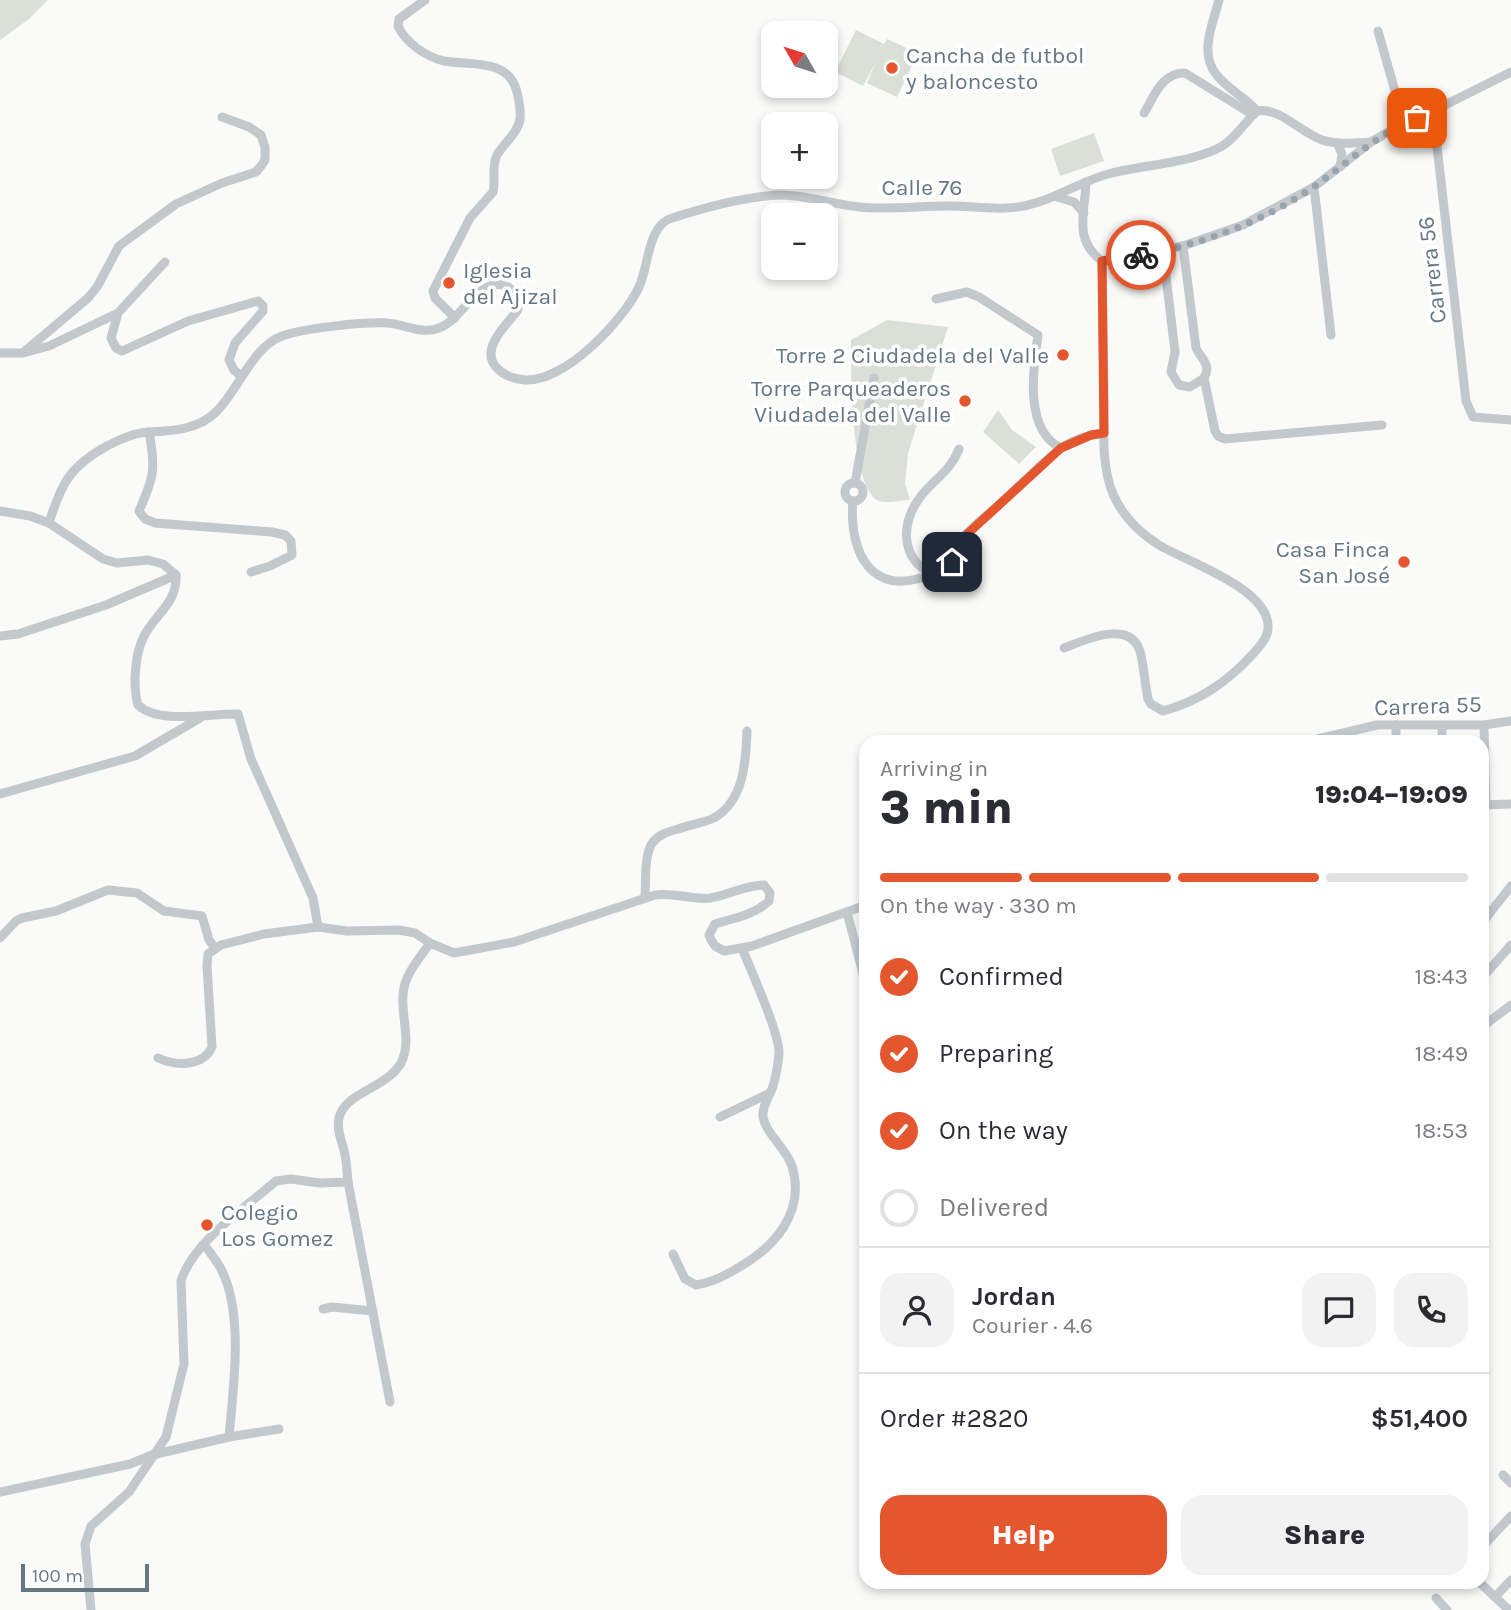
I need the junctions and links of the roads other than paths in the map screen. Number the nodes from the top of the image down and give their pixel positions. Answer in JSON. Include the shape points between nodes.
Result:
{"nodes":[{"id":1,"x":425,"y":0,"type":"edge"},
{"id":2,"x":1219,"y":0,"type":"edge"},
{"id":3,"x":1378,"y":31,"type":"dead end"},
{"id":4,"x":1511,"y":72,"type":"edge"},
{"id":5,"x":1433,"y":111,"type":"junction"},
{"id":6,"x":1144,"y":113,"type":"dead end"},
{"id":7,"x":1255,"y":113,"type":"junction"},
{"id":8,"x":222,"y":117,"type":"dead end"},
{"id":9,"x":1404,"y":123,"type":"junction"},
{"id":10,"x":1371,"y":142,"type":"junction"},
{"id":11,"x":1336,"y":144,"type":"junction"},
{"id":12,"x":1340,"y":167,"type":"junction"},
{"id":13,"x":1086,"y":182,"type":"junction"},
{"id":14,"x":1314,"y":187,"type":"junction"},
{"id":15,"x":1057,"y":197,"type":"junction"},
{"id":16,"x":1084,"y":218,"type":"junction"},
{"id":17,"x":1184,"y":246,"type":"junction"},
{"id":18,"x":1163,"y":251,"type":"junction"},
{"id":19,"x":1102,"y":261,"type":"junction"},
{"id":20,"x":165,"y":262,"type":"dead end"},
{"id":21,"x":936,"y":299,"type":"dead end"},
{"id":22,"x":118,"y":313,"type":"junction"},
{"id":23,"x":455,"y":318,"type":"junction"},
{"id":24,"x":1331,"y":335,"type":"dead end"},
{"id":25,"x":0,"y":353,"type":"edge"},
{"id":26,"x":23,"y":353,"type":"junction"},
{"id":27,"x":241,"y":376,"type":"junction"},
{"id":28,"x":874,"y":378,"type":"dead end"},
{"id":29,"x":1204,"y":378,"type":"junction"},
{"id":30,"x":1511,"y":420,"type":"edge"},
{"id":31,"x":1382,"y":425,"type":"dead end"},
{"id":32,"x":149,"y":432,"type":"junction"},
{"id":33,"x":1104,"y":433,"type":"junction"},
{"id":34,"x":1061,"y":448,"type":"junction"},
{"id":35,"x":959,"y":449,"type":"dead end"},
{"id":36,"x":0,"y":511,"type":"edge"},
{"id":37,"x":49,"y":523,"type":"junction"},
{"id":38,"x":251,"y":572,"type":"dead end"},
{"id":39,"x":933,"y":574,"type":"junction"},
{"id":40,"x":176,"y":575,"type":"junction"},
{"id":41,"x":0,"y":636,"type":"edge"},
{"id":42,"x":1064,"y":648,"type":"dead end"},
{"id":43,"x":202,"y":718,"type":"junction"},
{"id":44,"x":1511,"y":721,"type":"edge"},
{"id":45,"x":1396,"y":725,"type":"junction"},
{"id":46,"x":1484,"y":725,"type":"junction"},
{"id":47,"x":1442,"y":726,"type":"junction"},
{"id":48,"x":747,"y":731,"type":"dead end"},
{"id":49,"x":1333,"y":735,"type":"edge"},
{"id":50,"x":1396,"y":735,"type":"edge"},
{"id":51,"x":1442,"y":735,"type":"edge"},
{"id":52,"x":1484,"y":735,"type":"edge"},
{"id":53,"x":0,"y":794,"type":"edge"},
{"id":54,"x":1511,"y":804,"type":"edge"},
{"id":55,"x":1489,"y":805,"type":"edge"},
{"id":56,"x":1509,"y":893,"type":"edge"},
{"id":57,"x":645,"y":898,"type":"junction"},
{"id":58,"x":859,"y":908,"type":"edge"},
{"id":59,"x":847,"y":912,"type":"junction"},
{"id":60,"x":1489,"y":915,"type":"edge"},
{"id":61,"x":318,"y":928,"type":"junction"},
{"id":62,"x":0,"y":938,"type":"edge"},
{"id":63,"x":430,"y":943,"type":"junction"},
{"id":64,"x":859,"y":945,"type":"edge"},
{"id":65,"x":1511,"y":945,"type":"edge"},
{"id":66,"x":215,"y":948,"type":"junction"},
{"id":67,"x":742,"y":948,"type":"junction"},
{"id":68,"x":1489,"y":970,"type":"edge"},
{"id":69,"x":1511,"y":1006,"type":"edge"},
{"id":70,"x":1489,"y":1022,"type":"edge"},
{"id":71,"x":158,"y":1058,"type":"dead end"},
{"id":72,"x":770,"y":1093,"type":"junction"},
{"id":73,"x":720,"y":1117,"type":"dead end"},
{"id":74,"x":348,"y":1182,"type":"junction"},
{"id":75,"x":204,"y":1244,"type":"junction"},
{"id":76,"x":673,"y":1254,"type":"dead end"},
{"id":77,"x":323,"y":1309,"type":"dead end"},
{"id":78,"x":373,"y":1311,"type":"junction"},
{"id":79,"x":390,"y":1402,"type":"dead end"},
{"id":80,"x":279,"y":1429,"type":"dead end"},
{"id":81,"x":229,"y":1437,"type":"junction"},
{"id":82,"x":152,"y":1455,"type":"junction"},
{"id":83,"x":1503,"y":1475,"type":"dead end"},
{"id":84,"x":1511,"y":1483,"type":"edge"},
{"id":85,"x":0,"y":1492,"type":"edge"},
{"id":86,"x":1511,"y":1516,"type":"edge"},
{"id":87,"x":1489,"y":1540,"type":"edge"},
{"id":88,"x":1511,"y":1580,"type":"edge"},
{"id":89,"x":1486,"y":1589,"type":"edge"},
{"id":90,"x":1495,"y":1597,"type":"junction"},
{"id":91,"x":1436,"y":1598,"type":"dead end"},
{"id":92,"x":91,"y":1610,"type":"edge"},
{"id":93,"x":1447,"y":1610,"type":"edge"},
{"id":94,"x":1509,"y":1610,"type":"edge"}],
"edges":[{"from":1,"to":23,"type":"street","via":[[398,22],[405,38],[433,58],[503,70],[515,84],[520,105],[520,123],[494,164],[493,192],[470,218],[433,291]]},
{"from":2,"to":7,"type":"street","via":[[1207,51],[1210,64],[1216,75],[1248,100]]},
{"from":3,"to":9,"type":"street"},
{"from":4,"to":5,"type":"street"},
{"from":5,"to":9,"type":"street"},
{"from":5,"to":30,"type":"street","name":"Carrera 56","via":[[1466,401],[1473,417]]},
{"from":6,"to":7,"type":"street","via":[[1167,77],[1185,73]]},
{"from":7,"to":11,"type":"street","via":[[1263,110],[1279,115],[1307,134]]},
{"from":7,"to":13,"type":"street","name":"Calle 76","via":[[1225,144],[1208,153]]},
{"from":8,"to":26,"type":"street","via":[[261,135],[265,160],[256,172],[176,204],[119,246],[88,298]]},
{"from":9,"to":10,"type":"street"},
{"from":10,"to":11,"type":"street"},
{"from":10,"to":12,"type":"street"},
{"from":11,"to":12,"type":"street","via":[[1342,154]]},
{"from":12,"to":14,"type":"street"},
{"from":13,"to":15,"type":"street","name":"Calle 76"},
{"from":13,"to":16,"type":"street"},
{"from":14,"to":17,"type":"street","via":[[1243,225]]},
{"from":14,"to":24,"type":"street"},
{"from":15,"to":16,"type":"street","via":[[1074,202]]},
{"from":15,"to":23,"type":"street","name":"Calle 76","via":[[1007,208],[862,207],[778,195],[667,219],[657,229],[642,283],[632,301],[576,360],[543,379],[504,374],[491,361],[493,343],[518,310],[511,288],[500,284],[485,289]]},
{"from":16,"to":19,"type":"street","via":[[1086,246]]},
{"from":17,"to":18,"type":"street"},
{"from":17,"to":29,"type":"street","via":[[1196,348],[1207,367]]},
{"from":18,"to":19,"type":"street"},
{"from":18,"to":29,"type":"street","via":[[1175,352],[1172,376],[1184,387]]},
{"from":19,"to":33,"type":"street"},
{"from":20,"to":22,"type":"street"},
{"from":21,"to":34,"type":"street","via":[[967,292],[1038,335],[1034,369],[1037,420],[1052,444]]},
{"from":22,"to":26,"type":"street","via":[[49,346]]},
{"from":22,"to":27,"type":"street","via":[[111,338],[122,351],[188,321],[258,301],[263,311],[235,343],[229,360]]},
{"from":23,"to":27,"type":"street","via":[[435,329],[378,323],[289,334],[272,342]]},
{"from":25,"to":26,"type":"street"},
{"from":27,"to":32,"type":"street","via":[[216,412],[204,421]]},
{"from":28,"to":39,"type":"street","via":[[855,483],[863,493],[853,501],[855,543],[873,571],[892,581]]},
{"from":29,"to":31,"type":"street","via":[[1215,431],[1225,439]]},
{"from":32,"to":37,"type":"street","via":[[128,435],[74,467]]},
{"from":32,"to":38,"type":"street","via":[[154,476],[141,516],[155,523],[272,532],[291,541],[292,555]]},
{"from":33,"to":34,"type":"street"},
{"from":33,"to":42,"type":"street","via":[[1110,486],[1131,521],[1159,545],[1241,587],[1264,614],[1267,633],[1239,670],[1219,687],[1163,710],[1148,699],[1141,653],[1127,638],[1104,634]]},
{"from":34,"to":39,"type":"street","via":[[964,537],[946,568]]},
{"from":35,"to":39,"type":"street","via":[[951,468],[923,494],[909,518],[908,551],[916,564]]},
{"from":36,"to":37,"type":"street"},
{"from":37,"to":40,"type":"street","via":[[103,559],[117,563],[148,560],[163,564]]},
{"from":40,"to":41,"type":"street","via":[[106,605]]},
{"from":40,"to":43,"type":"street","via":[[177,588],[170,603],[145,633],[139,648],[136,701],[148,711]]},
{"from":43,"to":53,"type":"street","via":[[135,756]]},
{"from":43,"to":61,"type":"street","via":[[238,714],[250,759],[313,898]]},
{"from":44,"to":46,"type":"street","name":"Carrera 55"},
{"from":45,"to":47,"type":"street","name":"Carrera 55"},
{"from":45,"to":49,"type":"street","name":"Carrera 55","via":[[1377,724]]},
{"from":45,"to":50,"type":"street"},
{"from":46,"to":47,"type":"street","name":"Carrera 55"},
{"from":46,"to":52,"type":"street"},
{"from":47,"to":51,"type":"street"},
{"from":48,"to":57,"type":"street","via":[[746,763],[729,805],[712,819],[652,842]]},
{"from":54,"to":55,"type":"street"},
{"from":56,"to":60,"type":"street"},
{"from":57,"to":63,"type":"street","via":[[514,942],[454,953]]},
{"from":57,"to":67,"type":"street","via":[[667,893],[707,898],[764,885],[769,901],[754,912],[715,925],[709,935],[724,951]]},
{"from":58,"to":59,"type":"street"},
{"from":59,"to":64,"type":"street"},
{"from":59,"to":67,"type":"street"},
{"from":61,"to":63,"type":"street","via":[[399,930]]},
{"from":61,"to":66,"type":"street","via":[[264,934]]},
{"from":62,"to":66,"type":"street","via":[[22,918],[56,911],[108,890],[137,893],[164,911],[202,916]]},
{"from":63,"to":74,"type":"street","via":[[403,992],[407,1046],[403,1060],[389,1078],[348,1102],[339,1120]]},
{"from":65,"to":68,"type":"street"},
{"from":66,"to":71,"type":"street","via":[[208,954],[207,966],[212,1047],[208,1055],[183,1064]]},
{"from":67,"to":72,"type":"street","via":[[778,1042]]},
{"from":69,"to":70,"type":"street"},
{"from":72,"to":73,"type":"street"},
{"from":72,"to":76,"type":"street","via":[[763,1120],[785,1149],[793,1172],[796,1198],[791,1217],[767,1248],[705,1284],[685,1279]]},
{"from":74,"to":75,"type":"street","via":[[276,1181]]},
{"from":74,"to":78,"type":"street"},
{"from":75,"to":81,"type":"street","via":[[223,1272],[231,1305],[236,1351]]},
{"from":75,"to":82,"type":"street","via":[[184,1269],[181,1281],[184,1364],[166,1437]]},
{"from":77,"to":78,"type":"street"},
{"from":78,"to":79,"type":"street"},
{"from":80,"to":81,"type":"street"},
{"from":81,"to":82,"type":"street"},
{"from":82,"to":85,"type":"street","via":[[130,1464]]},
{"from":82,"to":92,"type":"street","via":[[123,1499],[91,1526],[85,1544]]},
{"from":83,"to":84,"type":"street"},
{"from":86,"to":87,"type":"street"},
{"from":88,"to":90,"type":"street"},
{"from":89,"to":90,"type":"street"},
{"from":90,"to":94,"type":"street"},
{"from":91,"to":93,"type":"street"}]}
